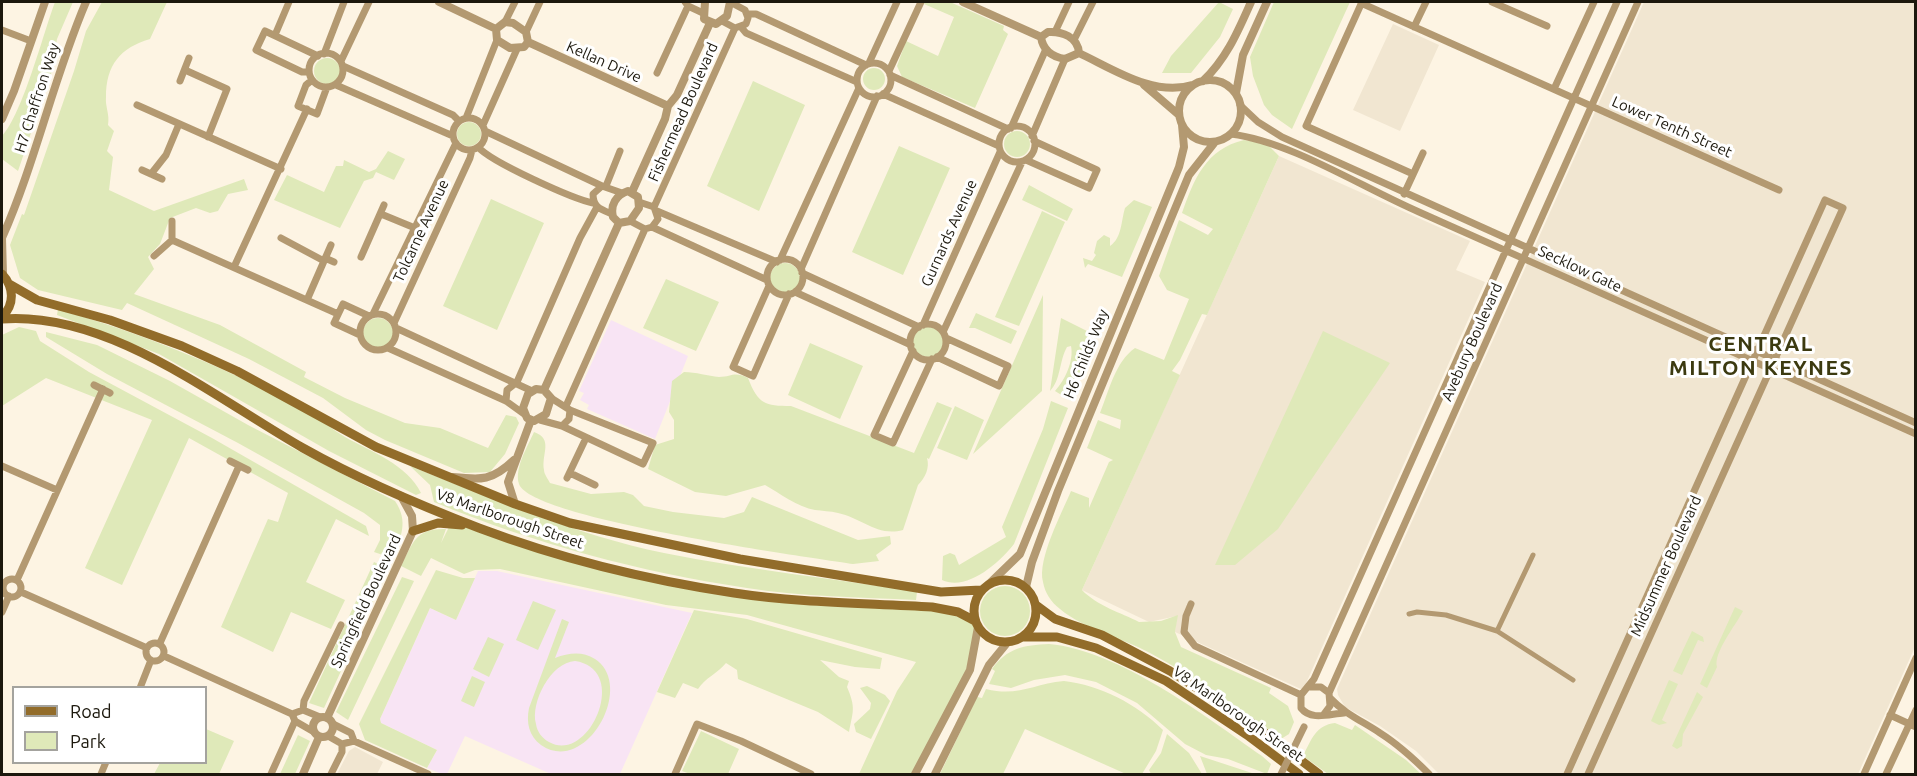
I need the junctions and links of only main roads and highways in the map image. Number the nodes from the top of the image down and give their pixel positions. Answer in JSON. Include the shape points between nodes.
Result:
{"nodes":[{"id":1,"x":2,"y":274,"type":"edge"},
{"id":2,"x":9,"y":284,"type":"junction"},
{"id":3,"x":2,"y":318,"type":"edge"},
{"id":4,"x":482,"y":529,"type":"junction"},
{"id":5,"x":413,"y":531,"type":"road end"},
{"id":6,"x":981,"y":590,"type":"junction"},
{"id":7,"x":1036,"y":605,"type":"junction"},
{"id":8,"x":976,"y":624,"type":"junction"},
{"id":9,"x":1023,"y":637,"type":"junction"},
{"id":10,"x":1299,"y":774,"type":"edge"},
{"id":11,"x":1319,"y":774,"type":"edge"}],
"edges":[{"from":1,"to":2,"type":"main road"},
{"from":2,"to":3,"type":"main road","via":[[12,299]]},
{"from":2,"to":6,"type":"main road","name":"V8 Marlborough Street","via":[[37,300],[110,320],[182,346],[237,371],[376,447],[570,523],[740,559],[941,592]]},
{"from":3,"to":4,"type":"main road","name":"V8 Marlborough Street","via":[[51,321],[111,340],[167,365],[304,449],[401,496]]},
{"from":4,"to":5,"type":"main road","via":[[448,522]]},
{"from":4,"to":8,"type":"main road","name":"V8 Marlborough Street","via":[[603,567],[736,594],[932,607],[958,612]]},
{"from":6,"to":7,"type":"main road","via":[[990,583],[1009,579],[1026,587]]},
{"from":6,"to":8,"type":"main road","via":[[973,610]]},
{"from":7,"to":9,"type":"main road","via":[[1032,628]]},
{"from":7,"to":11,"type":"main road","name":"V8 Marlborough Street","via":[[1055,619],[1102,635],[1170,671],[1252,723]]},
{"from":8,"to":9,"type":"main road","via":[[990,639],[1007,643]]},
{"from":9,"to":10,"type":"main road","name":"V8 Marlborough Street","via":[[1057,637],[1096,648],[1166,681]]}]}
